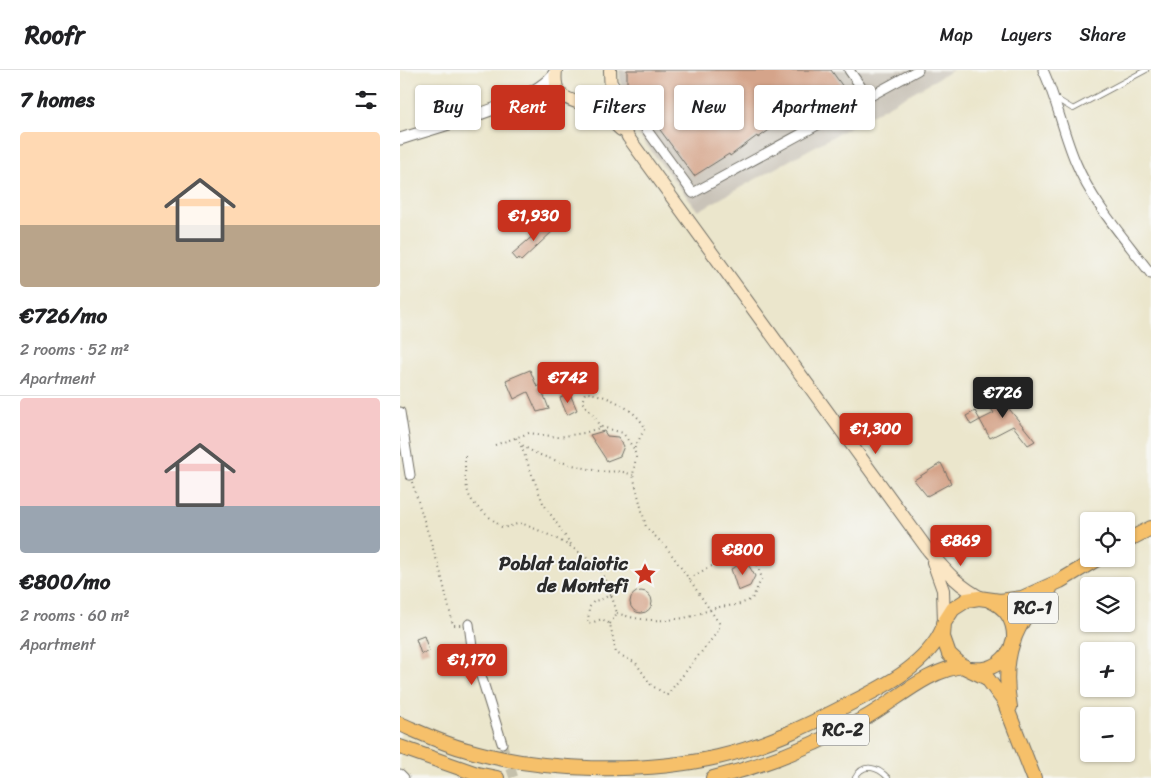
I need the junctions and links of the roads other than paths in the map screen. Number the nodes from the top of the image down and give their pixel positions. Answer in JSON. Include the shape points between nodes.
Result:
{"nodes":[{"id":1,"x":556,"y":70,"type":"edge"},
{"id":2,"x":849,"y":70,"type":"edge"},
{"id":3,"x":918,"y":70,"type":"edge"},
{"id":4,"x":1043,"y":70,"type":"edge"},
{"id":5,"x":1146,"y":70,"type":"edge"},
{"id":6,"x":610,"y":75,"type":"edge"},
{"id":7,"x":543,"y":85,"type":"edge"},
{"id":8,"x":556,"y":85,"type":"edge"},
{"id":9,"x":860,"y":85,"type":"edge"},
{"id":10,"x":875,"y":93,"type":"edge"},
{"id":11,"x":565,"y":98,"type":"edge"},
{"id":12,"x":1054,"y":98,"type":"junction"},
{"id":13,"x":575,"y":102,"type":"edge"},
{"id":14,"x":491,"y":109,"type":"edge"},
{"id":15,"x":619,"y":130,"type":"edge"},
{"id":16,"x":808,"y":130,"type":"edge"},
{"id":17,"x":628,"y":138,"type":"junction"},
{"id":18,"x":400,"y":140,"type":"edge"},
{"id":19,"x":1151,"y":274,"type":"edge"},
{"id":20,"x":400,"y":412,"type":"edge"},
{"id":21,"x":402,"y":426,"type":"edge"},
{"id":22,"x":410,"y":475,"type":"road end"},
{"id":23,"x":1151,"y":528,"type":"edge"},
{"id":24,"x":1135,"y":536,"type":"edge"},
{"id":25,"x":928,"y":550,"type":"junction"},
{"id":26,"x":1084,"y":567,"type":"edge"},
{"id":27,"x":1060,"y":581,"type":"junction"},
{"id":28,"x":987,"y":599,"type":"junction"},
{"id":29,"x":469,"y":624,"type":"road end"},
{"id":30,"x":944,"y":626,"type":"junction"},
{"id":31,"x":1012,"y":645,"type":"junction"},
{"id":32,"x":967,"y":668,"type":"junction"},
{"id":33,"x":1012,"y":717,"type":"junction"},
{"id":34,"x":400,"y":724,"type":"edge"},
{"id":35,"x":502,"y":743,"type":"tunnel mouth"},
{"id":36,"x":400,"y":747,"type":"edge"},
{"id":37,"x":400,"y":774,"type":"edge"},
{"id":38,"x":404,"y":778,"type":"edge"},
{"id":39,"x":497,"y":778,"type":"edge"},
{"id":40,"x":713,"y":778,"type":"edge"},
{"id":41,"x":854,"y":778,"type":"edge"},
{"id":42,"x":888,"y":778,"type":"edge"},
{"id":43,"x":1034,"y":778,"type":"edge"}],
"edges":[{"from":1,"to":7,"type":"street"},
{"from":1,"to":8,"type":"main road"},
{"from":2,"to":9,"type":"street"},
{"from":3,"to":10,"type":"street"},
{"from":4,"to":12,"type":"street"},
{"from":5,"to":12,"type":"lane","via":[[1073,109]]},
{"from":6,"to":16,"type":"street","via":[[693,193]]},
{"from":6,"to":17,"type":"main road","via":[[614,106]]},
{"from":11,"to":13,"type":"main road"},
{"from":12,"to":19,"type":"street","via":[[1076,163],[1088,187]]},
{"from":14,"to":18,"type":"street"},
{"from":15,"to":17,"type":"main road"},
{"from":17,"to":25,"type":"main road"},
{"from":20,"to":21,"type":"street"},
{"from":21,"to":22,"type":"street"},
{"from":23,"to":24,"type":"main road"},
{"from":25,"to":28,"type":"main road","via":[[957,582]]},
{"from":25,"to":30,"type":"main road","via":[[943,590]]},
{"from":26,"to":27,"type":"main road","number":"RC-1"},
{"from":27,"to":28,"type":"main road","number":"RC-1","via":[[1022,598]]},
{"from":27,"to":31,"type":"main road","number":"RC-1","via":[[1023,621]]},
{"from":28,"to":30,"type":"main road","via":[[973,598],[962,602],[953,609]]},
{"from":28,"to":31,"type":"main road","via":[[1007,613],[1014,629]]},
{"from":29,"to":35,"type":"street","via":[[472,647]]},
{"from":30,"to":32,"type":"main road","via":[[943,637],[949,654]]},
{"from":30,"to":34,"type":"main road","number":"RC-2","via":[[936,643],[924,656],[870,693],[807,726],[718,757],[610,769],[532,763],[467,750]]},
{"from":31,"to":32,"type":"main road","via":[[1004,659],[994,666]]},
{"from":31,"to":33,"type":"main road","via":[[1006,667]]},
{"from":32,"to":33,"type":"main road","via":[[987,678]]},
{"from":32,"to":40,"type":"main road","number":"RC-2","via":[[941,671],[865,718],[809,747]]},
{"from":33,"to":43,"type":"main road"},
{"from":36,"to":39,"type":"main road"},
{"from":37,"to":38,"type":"street"},
{"from":41,"to":42,"type":"lane","via":[[861,770],[872,767],[881,770]]}]}
